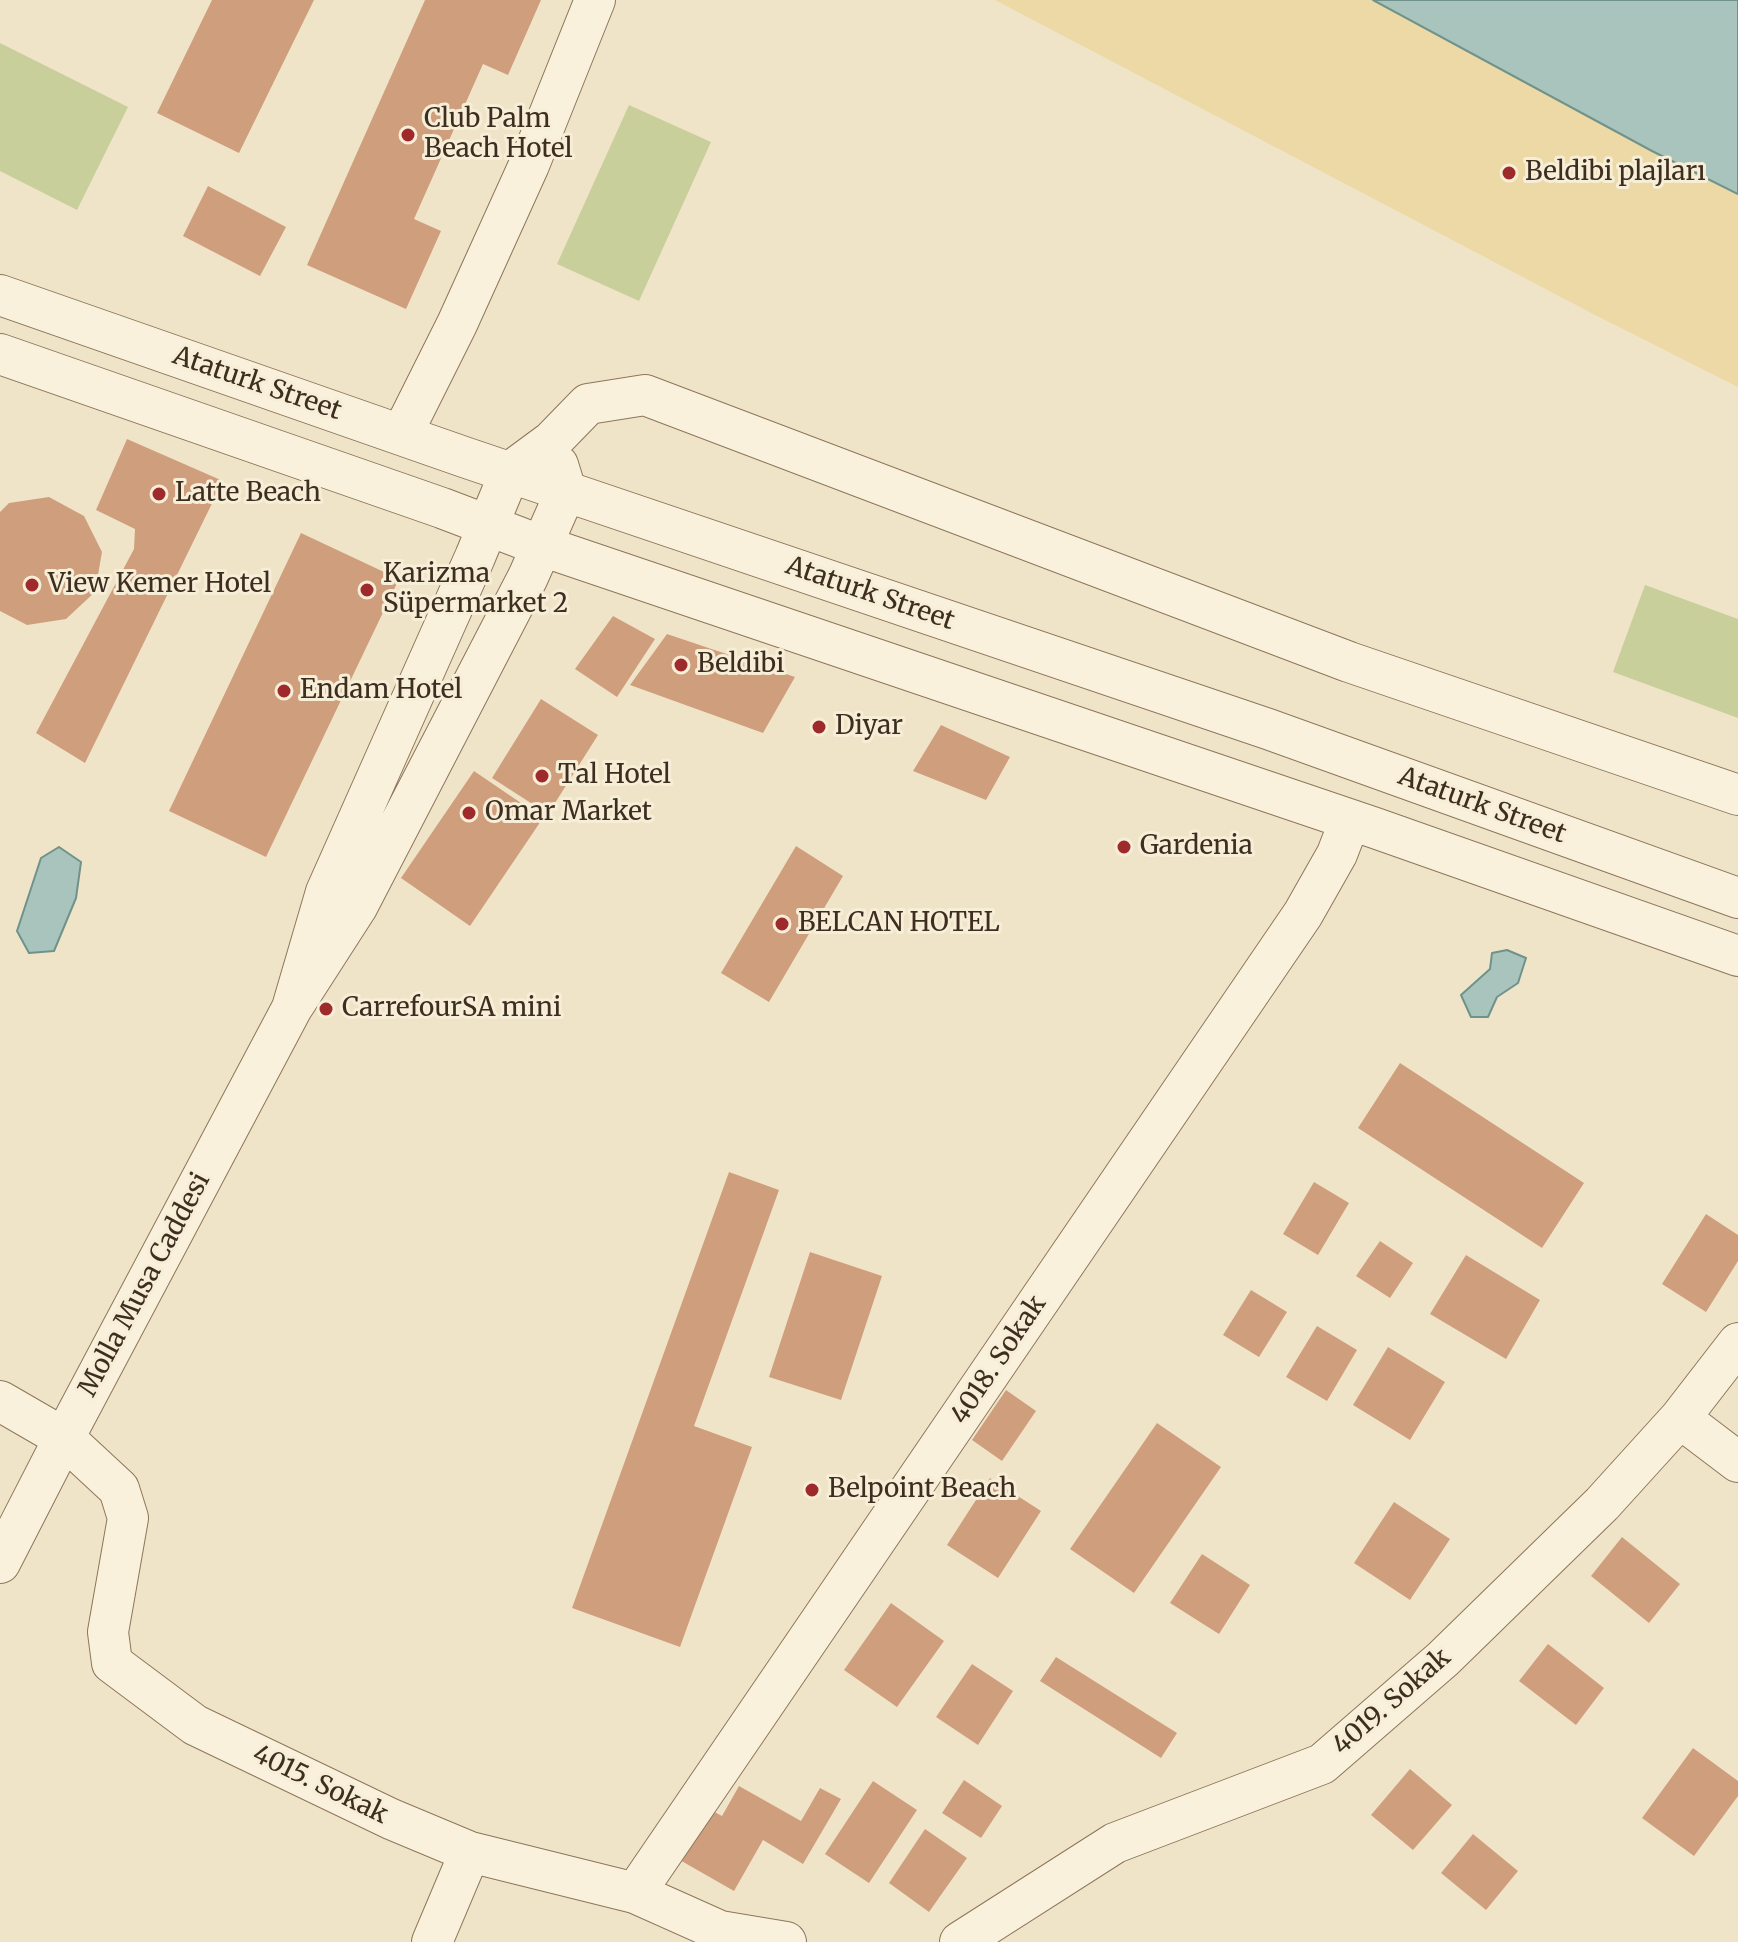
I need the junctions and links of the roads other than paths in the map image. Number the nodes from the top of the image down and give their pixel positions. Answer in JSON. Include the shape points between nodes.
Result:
{"nodes":[{"id":1,"x":595,"y":0,"type":"edge"},
{"id":2,"x":0,"y":295,"type":"edge"},
{"id":3,"x":0,"y":354,"type":"edge"},
{"id":4,"x":402,"y":434,"type":"junction"},
{"id":5,"x":552,"y":441,"type":"junction"},
{"id":6,"x":510,"y":472,"type":"junction"},
{"id":7,"x":566,"y":491,"type":"junction"},
{"id":8,"x":489,"y":525,"type":"junction"},
{"id":9,"x":542,"y":546,"type":"junction"},
{"id":10,"x":1738,"y":795,"type":"edge"},
{"id":11,"x":1350,"y":820,"type":"junction"},
{"id":12,"x":1738,"y":898,"type":"edge"},
{"id":13,"x":1738,"y":956,"type":"edge"},
{"id":14,"x":292,"y":1008,"type":"junction"},
{"id":15,"x":1738,"y":1343,"type":"edge"},
{"id":16,"x":0,"y":1401,"type":"edge"},
{"id":17,"x":1680,"y":1418,"type":"junction"},
{"id":18,"x":64,"y":1438,"type":"junction"},
{"id":19,"x":1738,"y":1462,"type":"edge"},
{"id":20,"x":0,"y":1563,"type":"edge"},
{"id":21,"x":470,"y":1852,"type":"junction"},
{"id":22,"x":635,"y":1893,"type":"junction"},
{"id":23,"x":432,"y":1942,"type":"edge"},
{"id":24,"x":786,"y":1942,"type":"edge"},
{"id":25,"x":960,"y":1942,"type":"edge"}],
"edges":[{"from":1,"to":4,"type":"street","via":[[529,165]]},
{"from":2,"to":4,"type":"street","name":"Ataturk Street"},
{"from":3,"to":8,"type":"street"},
{"from":4,"to":6,"type":"street","name":"Ataturk Street"},
{"from":5,"to":6,"type":"street"},
{"from":5,"to":7,"type":"street"},
{"from":5,"to":10,"type":"street","via":[[588,404],[645,395],[1349,662]]},
{"from":6,"to":7,"type":"street","name":"Ataturk Street"},
{"from":6,"to":8,"type":"street"},
{"from":7,"to":9,"type":"street"},
{"from":7,"to":12,"type":"street","name":"Ataturk Street","via":[[1268,729]]},
{"from":8,"to":9,"type":"street"},
{"from":8,"to":14,"type":"street","via":[[326,892]]},
{"from":9,"to":11,"type":"street"},
{"from":9,"to":14,"type":"street","via":[[357,907]]},
{"from":11,"to":13,"type":"street"},
{"from":11,"to":22,"type":"street","name":"4018. Sokak","via":[[1303,914]]},
{"from":14,"to":18,"type":"street","name":"Molla Musa Caddesi"},
{"from":15,"to":17,"type":"street","name":"4019. Sokak"},
{"from":16,"to":18,"type":"street","name":"4015. Sokak"},
{"from":17,"to":19,"type":"street"},
{"from":17,"to":25,"type":"street","name":"4019. Sokak","via":[[1602,1504],[1443,1659],[1322,1764],[1115,1843]]},
{"from":18,"to":20,"type":"street","name":"Molla Musa Caddesi"},
{"from":18,"to":21,"type":"street","name":"4015. Sokak","via":[[119,1489],[128,1518],[108,1632],[112,1663],[195,1725]]},
{"from":21,"to":22,"type":"street","name":"4015. Sokak"},
{"from":21,"to":23,"type":"street"},
{"from":22,"to":24,"type":"street","name":"4015. Sokak","via":[[720,1931]]}]}
